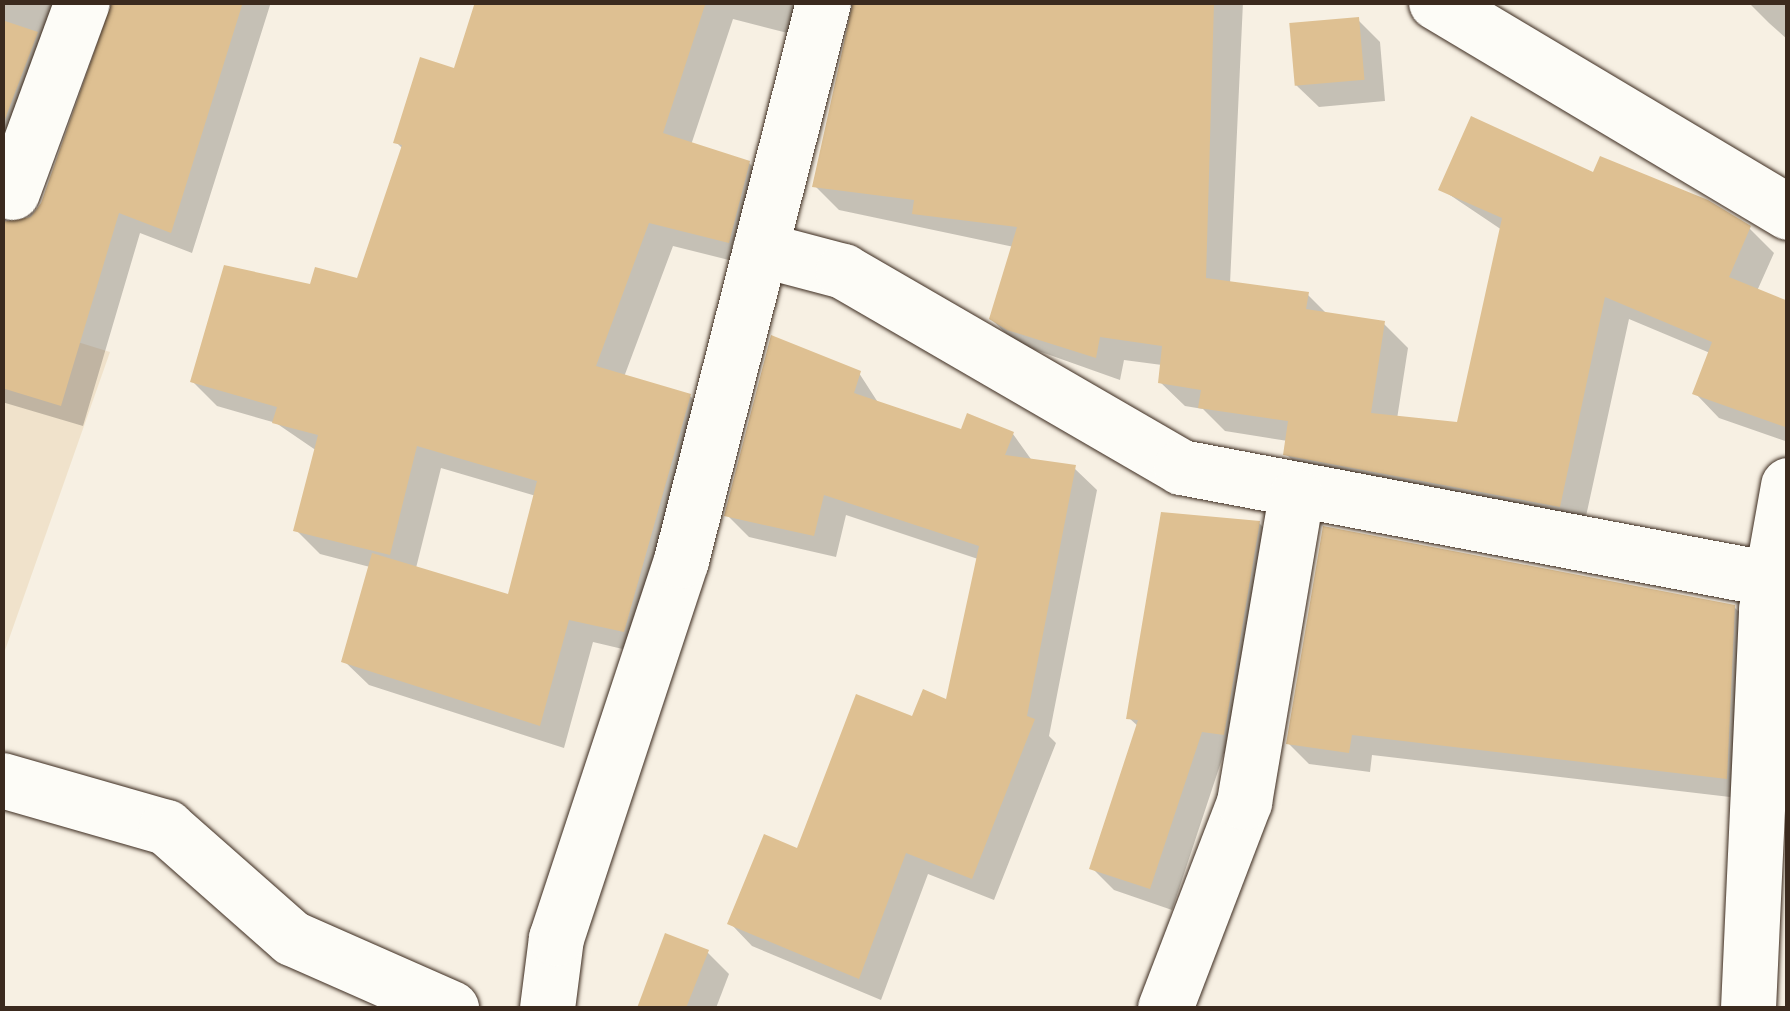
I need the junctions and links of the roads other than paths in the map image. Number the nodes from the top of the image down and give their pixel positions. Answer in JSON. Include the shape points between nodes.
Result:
{"nodes":[{"id":1,"x":82,"y":2,"type":"edge"},
{"id":2,"x":823,"y":2,"type":"edge"},
{"id":3,"x":1436,"y":2,"type":"edge"},
{"id":4,"x":12,"y":192,"type":"dead end"},
{"id":5,"x":1788,"y":212,"type":"edge"},
{"id":6,"x":760,"y":249,"type":"junction"},
{"id":7,"x":1788,"y":486,"type":"edge"},
{"id":8,"x":1296,"y":496,"type":"junction"},
{"id":9,"x":1771,"y":579,"type":"junction"},
{"id":10,"x":2,"y":780,"type":"edge"},
{"id":11,"x":452,"y":1008,"type":"edge"},
{"id":12,"x":547,"y":1008,"type":"edge"},
{"id":13,"x":1164,"y":1008,"type":"edge"},
{"id":14,"x":1748,"y":1008,"type":"edge"}],
"edges":[{"from":1,"to":4,"type":"street"},
{"from":2,"to":6,"type":"street"},
{"from":3,"to":5,"type":"street"},
{"from":6,"to":8,"type":"street","via":[[843,271],[1181,467]]},
{"from":6,"to":12,"type":"street","via":[[681,560],[556,938]]},
{"from":7,"to":9,"type":"street"},
{"from":8,"to":9,"type":"street"},
{"from":8,"to":13,"type":"street","via":[[1244,802]]},
{"from":9,"to":14,"type":"street"},
{"from":10,"to":11,"type":"street","via":[[166,827],[292,938]]}]}
